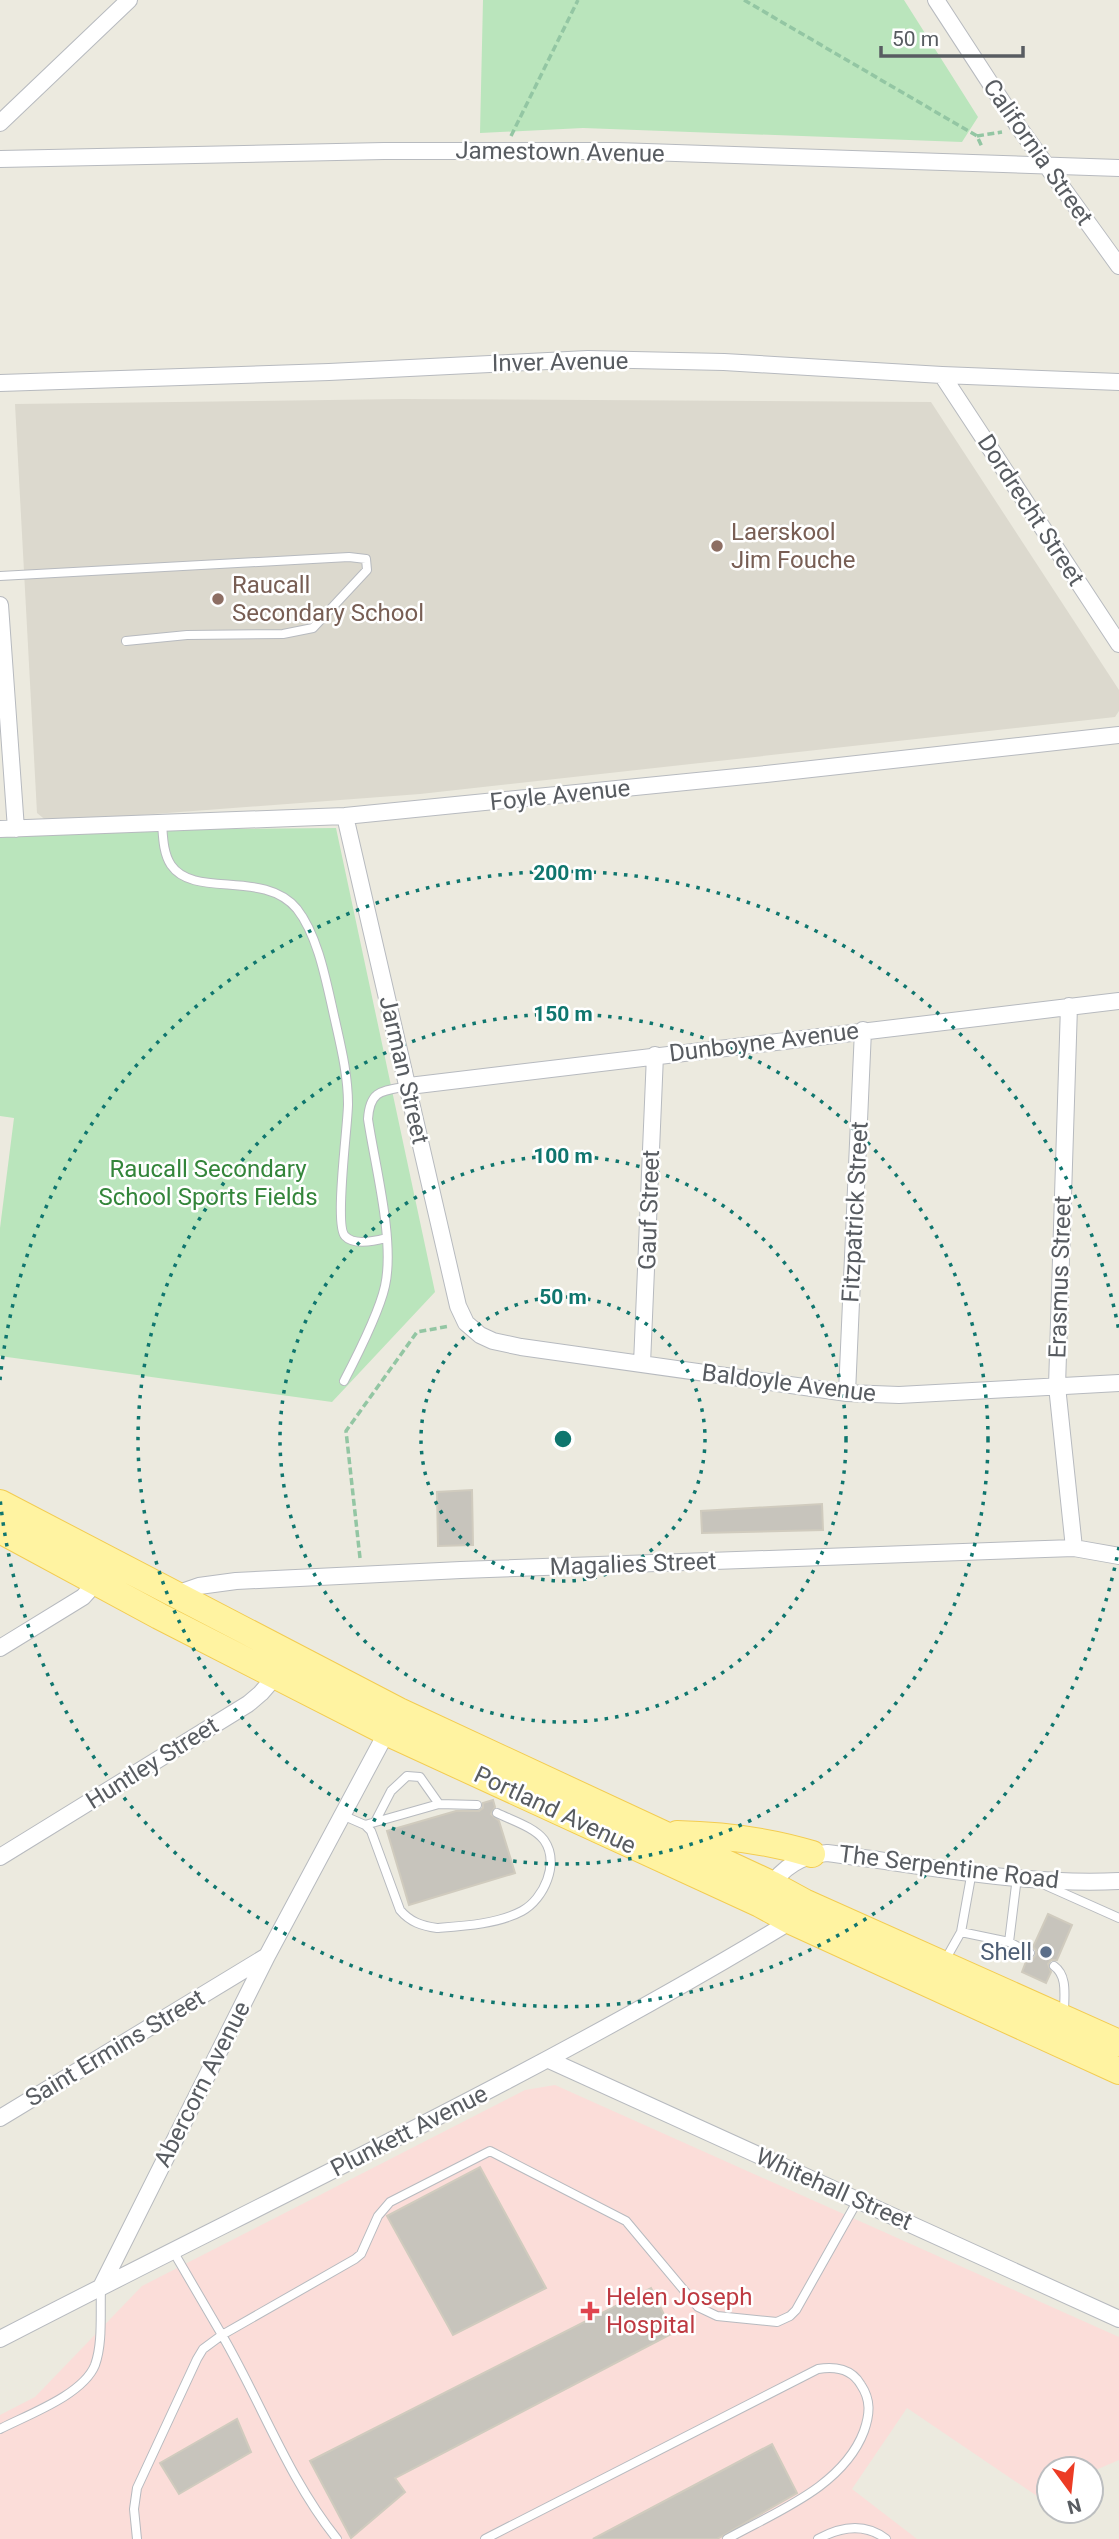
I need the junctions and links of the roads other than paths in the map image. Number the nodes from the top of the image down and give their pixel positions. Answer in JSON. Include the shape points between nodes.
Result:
{"nodes":[{"id":1,"x":129,"y":0,"type":"edge"},
{"id":2,"x":936,"y":0,"type":"edge"},
{"id":3,"x":0,"y":123,"type":"edge"},
{"id":4,"x":0,"y":159,"type":"edge"},
{"id":5,"x":1045,"y":166,"type":"junction"},
{"id":6,"x":1119,"y":168,"type":"edge"},
{"id":7,"x":1119,"y":266,"type":"edge"},
{"id":8,"x":942,"y":375,"type":"junction"},
{"id":9,"x":1119,"y":382,"type":"edge"},
{"id":10,"x":0,"y":383,"type":"edge"},
{"id":11,"x":0,"y":576,"type":"edge"},
{"id":12,"x":0,"y":605,"type":"edge"},
{"id":13,"x":127,"y":641,"type":"dead end"},
{"id":14,"x":1119,"y":644,"type":"edge"},
{"id":15,"x":1119,"y":735,"type":"edge"},
{"id":16,"x":345,"y":816,"type":"junction"},
{"id":17,"x":162,"y":823,"type":"junction"},
{"id":18,"x":8,"y":829,"type":"edge"},
{"id":19,"x":1119,"y":1000,"type":"edge"},
{"id":20,"x":1069,"y":1006,"type":"junction"},
{"id":21,"x":863,"y":1030,"type":"junction"},
{"id":22,"x":654,"y":1055,"type":"junction"},
{"id":23,"x":409,"y":1086,"type":"junction"},
{"id":24,"x":386,"y":1238,"type":"junction"},
{"id":25,"x":466,"y":1323,"type":"joint"},
{"id":26,"x":642,"y":1364,"type":"junction"},
{"id":27,"x":344,"y":1381,"type":"dead end"},
{"id":28,"x":1119,"y":1383,"type":"edge"},
{"id":29,"x":1057,"y":1386,"type":"junction"},
{"id":30,"x":846,"y":1393,"type":"junction"},
{"id":31,"x":0,"y":1503,"type":"edge"},
{"id":32,"x":0,"y":1532,"type":"edge"},
{"id":33,"x":1074,"y":1548,"type":"junction"},
{"id":34,"x":1119,"y":1556,"type":"edge"},
{"id":35,"x":103,"y":1571,"type":"junction"},
{"id":36,"x":166,"y":1605,"type":"junction"},
{"id":37,"x":0,"y":1648,"type":"edge"},
{"id":38,"x":284,"y":1664,"type":"junction"},
{"id":39,"x":393,"y":1721,"type":"junction"},
{"id":40,"x":439,"y":1804,"type":"junction"},
{"id":41,"x":477,"y":1805,"type":"dead end"},
{"id":42,"x":497,"y":1813,"type":"dead end"},
{"id":43,"x":342,"y":1815,"type":"junction"},
{"id":44,"x":375,"y":1822,"type":"junction"},
{"id":45,"x":365,"y":1825,"type":"junction"},
{"id":46,"x":662,"y":1833,"type":"junction"},
{"id":47,"x":812,"y":1854,"type":"junction"},
{"id":48,"x":0,"y":1857,"type":"edge"},
{"id":49,"x":972,"y":1871,"type":"junction"},
{"id":50,"x":1024,"y":1878,"type":"junction"},
{"id":51,"x":1119,"y":1881,"type":"edge"},
{"id":52,"x":766,"y":1894,"type":"junction"},
{"id":53,"x":797,"y":1912,"type":"junction"},
{"id":54,"x":1119,"y":1918,"type":"edge"},
{"id":55,"x":961,"y":1932,"type":"junction"},
{"id":56,"x":1009,"y":1942,"type":"junction"},
{"id":57,"x":1030,"y":1953,"type":"dead end"},
{"id":58,"x":267,"y":1956,"type":"junction"},
{"id":59,"x":943,"y":1964,"type":"junction"},
{"id":60,"x":1054,"y":1966,"type":"dead end"},
{"id":61,"x":1063,"y":2018,"type":"junction"},
{"id":62,"x":1119,"y":2043,"type":"edge"},
{"id":63,"x":549,"y":2060,"type":"junction"},
{"id":64,"x":1119,"y":2071,"type":"edge"},
{"id":65,"x":0,"y":2118,"type":"edge"},
{"id":66,"x":858,"y":2200,"type":"junction"},
{"id":67,"x":173,"y":2251,"type":"junction"},
{"id":68,"x":101,"y":2287,"type":"junction"},
{"id":69,"x":1119,"y":2319,"type":"edge"},
{"id":70,"x":222,"y":2335,"type":"junction"},
{"id":71,"x":0,"y":2339,"type":"edge"},
{"id":72,"x":0,"y":2429,"type":"edge"},
{"id":73,"x":137,"y":2539,"type":"edge"},
{"id":74,"x":337,"y":2539,"type":"edge"},
{"id":75,"x":485,"y":2539,"type":"edge"},
{"id":76,"x":727,"y":2539,"type":"edge"},
{"id":77,"x":818,"y":2539,"type":"edge"},
{"id":78,"x":886,"y":2539,"type":"edge"}],
"edges":[{"from":1,"to":3,"type":"street"},
{"from":2,"to":5,"type":"street","name":"California Street"},
{"from":4,"to":5,"type":"street","name":"Jamestown Avenue","via":[[617,151]]},
{"from":5,"to":6,"type":"street","name":"Jamestown Avenue"},
{"from":5,"to":7,"type":"street","name":"California Street"},
{"from":8,"to":9,"type":"street","name":"Inver Avenue"},
{"from":8,"to":10,"type":"street","name":"Inver Avenue","via":[[588,359]]},
{"from":8,"to":14,"type":"street","name":"Dordrecht Street"},
{"from":11,"to":13,"type":"lane","via":[[366,559],[367,570],[313,628],[283,634]]},
{"from":12,"to":18,"type":"street"},
{"from":15,"to":16,"type":"street","name":"Foyle Avenue"},
{"from":16,"to":17,"type":"street","name":"Foyle Avenue"},
{"from":16,"to":23,"type":"street","name":"Jarman Street"},
{"from":17,"to":18,"type":"street","name":"Foyle Avenue"},
{"from":17,"to":24,"type":"lane","via":[[166,853],[171,866],[182,875],[200,882],[277,893],[298,910],[323,968],[345,1062],[348,1102],[342,1233],[355,1241]]},
{"from":19,"to":20,"type":"street","name":"Dunboyne Avenue"},
{"from":20,"to":21,"type":"street","name":"Dunboyne Avenue"},
{"from":20,"to":29,"type":"street","name":"Erasmus Street"},
{"from":21,"to":22,"type":"street","name":"Dunboyne Avenue"},
{"from":21,"to":30,"type":"street","name":"Fitzpatrick Street"},
{"from":22,"to":23,"type":"street","name":"Dunboyne Avenue"},
{"from":22,"to":26,"type":"street","name":"Gauf Street"},
{"from":23,"to":24,"type":"lane","via":[[381,1092],[369,1104]]},
{"from":23,"to":25,"type":"street","name":"Jarman Street","via":[[446,1262]]},
{"from":24,"to":27,"type":"lane","via":[[385,1288]]},
{"from":25,"to":26,"type":"street","name":"Baldoyle Avenue","via":[[480,1335],[507,1345]]},
{"from":26,"to":30,"type":"street","name":"Baldoyle Avenue"},
{"from":28,"to":29,"type":"street","name":"Baldoyle Avenue"},
{"from":29,"to":30,"type":"street","name":"Baldoyle Avenue","via":[[899,1395]]},
{"from":29,"to":33,"type":"street","name":"Erasmus Street"},
{"from":31,"to":35,"type":"main road","name":"Portland Avenue"},
{"from":32,"to":35,"type":"main road","name":"Portland Avenue"},
{"from":33,"to":34,"type":"street","name":"Magalies Street"},
{"from":33,"to":36,"type":"street","name":"Magalies Street","via":[[214,1583]]},
{"from":35,"to":36,"type":"main road","name":"Portland Avenue"},
{"from":35,"to":37,"type":"street","via":[[83,1597]]},
{"from":36,"to":38,"type":"main road","name":"Portland Avenue"},
{"from":38,"to":39,"type":"main road","name":"Portland Avenue"},
{"from":38,"to":48,"type":"street","name":"Huntley Street","via":[[248,1704]]},
{"from":39,"to":43,"type":"street","name":"Abercorn Avenue"},
{"from":39,"to":46,"type":"main road","name":"Portland Avenue"},
{"from":39,"to":52,"type":"main road","name":"Portland Avenue"},
{"from":40,"to":41,"type":"lane"},
{"from":40,"to":44,"type":"lane"},
{"from":40,"to":44,"type":"lane","via":[[420,1777],[407,1776],[391,1791]]},
{"from":42,"to":45,"type":"lane","via":[[544,1841],[550,1864],[545,1887],[524,1910],[510,1916],[451,1927],[412,1922],[400,1910]]},
{"from":43,"to":45,"type":"lane"},
{"from":43,"to":58,"type":"street","name":"Abercorn Avenue"},
{"from":44,"to":45,"type":"lane"},
{"from":46,"to":47,"type":"main road","via":[[757,1841]]},
{"from":46,"to":52,"type":"main road","name":"Portland Avenue"},
{"from":47,"to":49,"type":"street","name":"The Serpentine Road"},
{"from":47,"to":52,"type":"street","name":"The Serpentine Road","via":[[795,1863]]},
{"from":49,"to":50,"type":"street","name":"The Serpentine Road"},
{"from":49,"to":55,"type":"lane"},
{"from":50,"to":51,"type":"street","name":"The Serpentine Road"},
{"from":50,"to":54,"type":"lane"},
{"from":50,"to":56,"type":"lane"},
{"from":52,"to":53,"type":"main road","name":"Portland Avenue"},
{"from":53,"to":59,"type":"main road","name":"Portland Avenue"},
{"from":53,"to":63,"type":"street","name":"Plunkett Avenue"},
{"from":53,"to":64,"type":"main road","name":"Portland Avenue"},
{"from":55,"to":56,"type":"lane"},
{"from":55,"to":59,"type":"lane"},
{"from":56,"to":57,"type":"lane"},
{"from":58,"to":65,"type":"street","name":"Saint Ermins Street"},
{"from":58,"to":68,"type":"street","name":"Abercorn Avenue"},
{"from":59,"to":61,"type":"main road","name":"Portland Avenue"},
{"from":60,"to":61,"type":"lane","via":[[1063,1977]]},
{"from":61,"to":62,"type":"main road","name":"Portland Avenue"},
{"from":63,"to":66,"type":"street","name":"Whitehall Street"},
{"from":63,"to":67,"type":"street","name":"Plunkett Avenue"},
{"from":66,"to":69,"type":"street","name":"Whitehall Street"},
{"from":66,"to":70,"type":"lane","via":[[796,2310],[784,2320],[717,2316],[698,2307],[626,2221],[490,2151],[390,2202],[355,2259]]},
{"from":67,"to":68,"type":"street","name":"Plunkett Avenue"},
{"from":67,"to":70,"type":"lane"},
{"from":68,"to":71,"type":"street","name":"Plunkett Avenue"},
{"from":68,"to":72,"type":"lane","name":"Abercorn Avenue","via":[[98,2350],[88,2378],[61,2398]]},
{"from":70,"to":73,"type":"lane","via":[[197,2359],[137,2488]]},
{"from":70,"to":74,"type":"lane","via":[[290,2466]]},
{"from":75,"to":76,"type":"lane","via":[[818,2369],[832,2367],[858,2380],[867,2394],[869,2410],[848,2462],[834,2477]]},
{"from":77,"to":78,"type":"lane","via":[[855,2527]]}]}
